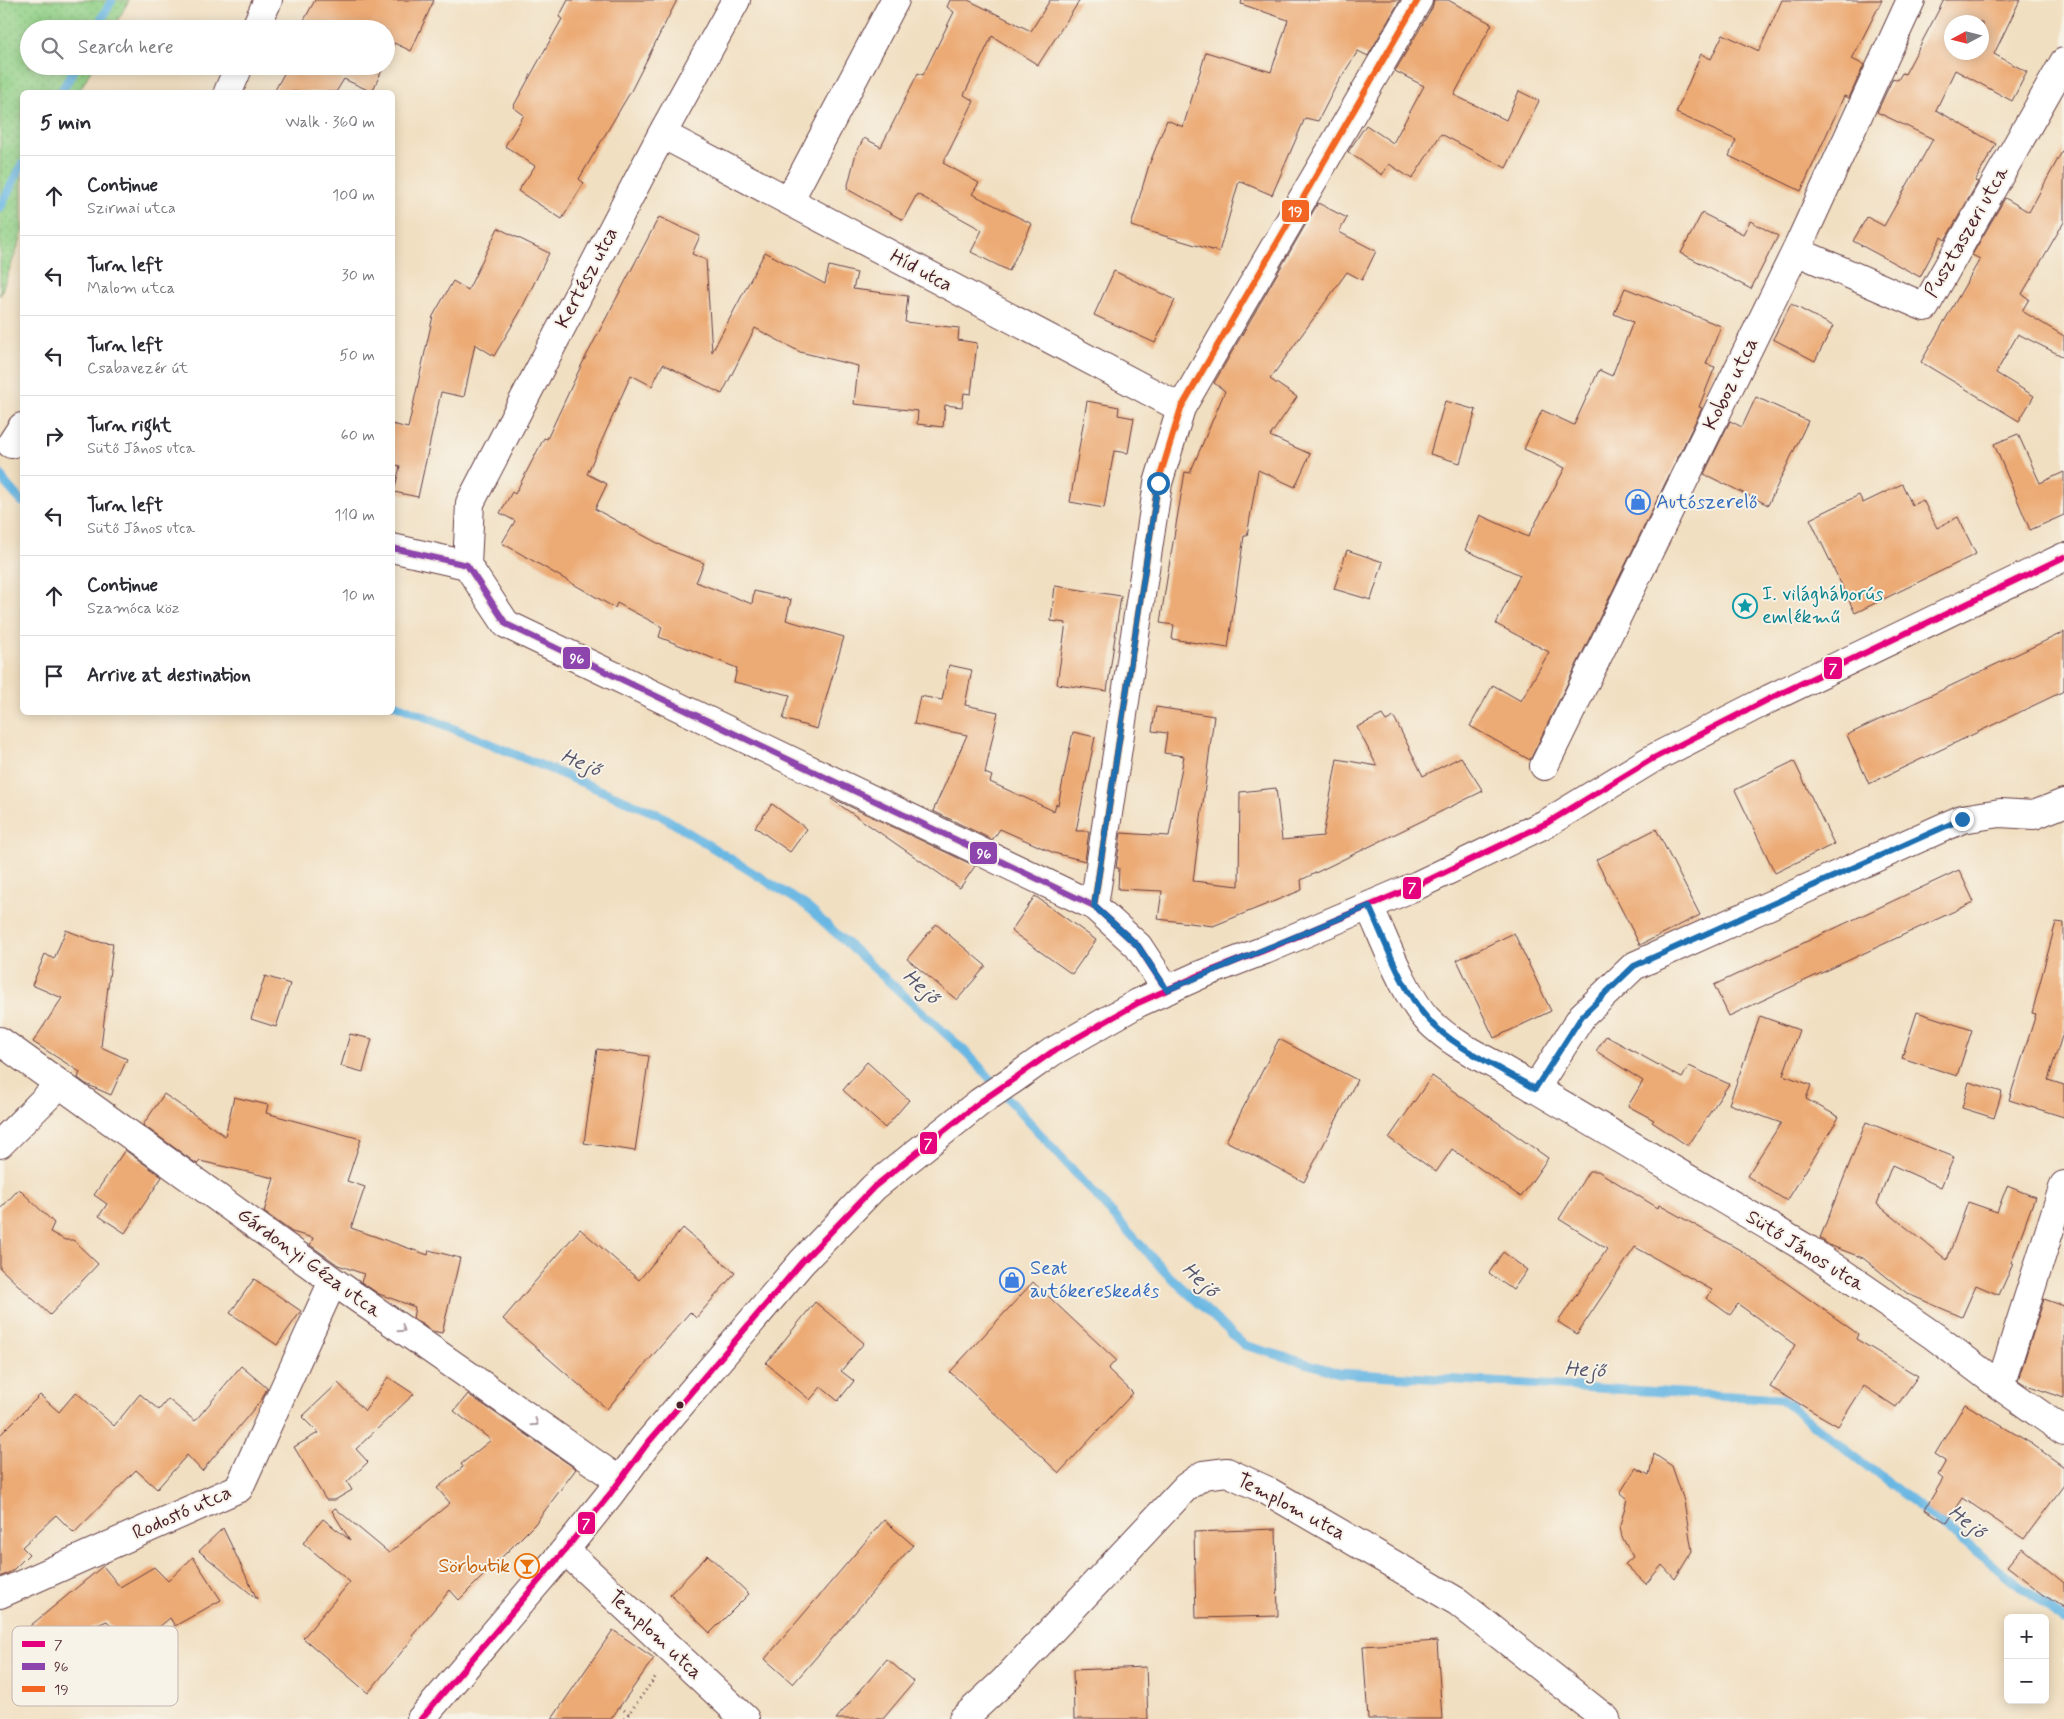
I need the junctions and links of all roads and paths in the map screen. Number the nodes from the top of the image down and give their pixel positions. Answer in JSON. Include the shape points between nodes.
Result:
{"nodes":[{"id":1,"x":268,"y":0,"type":"edge"},
{"id":2,"x":736,"y":0,"type":"edge"},
{"id":3,"x":895,"y":0,"type":"edge"},
{"id":4,"x":1418,"y":0,"type":"edge"},
{"id":5,"x":1911,"y":0,"type":"edge"},
{"id":6,"x":259,"y":20,"type":"edge"},
{"id":7,"x":2064,"y":62,"type":"edge"},
{"id":8,"x":235,"y":75,"type":"edge"},
{"id":9,"x":229,"y":90,"type":"edge"},
{"id":10,"x":662,"y":134,"type":"junction"},
{"id":11,"x":789,"y":201,"type":"junction"},
{"id":12,"x":1796,"y":250,"type":"junction"},
{"id":13,"x":1181,"y":408,"type":"junction"},
{"id":14,"x":395,"y":549,"type":"edge"},
{"id":15,"x":2064,"y":556,"type":"edge"},
{"id":16,"x":467,"y":565,"type":"junction"},
{"id":17,"x":1544,"y":766,"type":"dead end"},
{"id":18,"x":2064,"y":803,"type":"edge"},
{"id":19,"x":1094,"y":906,"type":"junction"},
{"id":20,"x":1369,"y":906,"type":"junction"},
{"id":21,"x":1167,"y":990,"type":"junction"},
{"id":22,"x":0,"y":1042,"type":"edge"},
{"id":23,"x":60,"y":1084,"type":"junction"},
{"id":24,"x":1535,"y":1089,"type":"junction"},
{"id":25,"x":0,"y":1144,"type":"edge"},
{"id":26,"x":2064,"y":1185,"type":"edge"},
{"id":27,"x":333,"y":1281,"type":"junction"},
{"id":28,"x":2000,"y":1386,"type":"junction"},
{"id":29,"x":2064,"y":1431,"type":"edge"},
{"id":30,"x":620,"y":1481,"type":"junction"},
{"id":31,"x":565,"y":1550,"type":"junction"},
{"id":32,"x":0,"y":1594,"type":"edge"},
{"id":33,"x":673,"y":1652,"type":"junction"},
{"id":34,"x":620,"y":1707,"type":"dead end"},
{"id":35,"x":629,"y":1714,"type":"junction"},
{"id":36,"x":422,"y":1719,"type":"edge"},
{"id":37,"x":625,"y":1719,"type":"edge"},
{"id":38,"x":746,"y":1719,"type":"edge"},
{"id":39,"x":963,"y":1719,"type":"edge"},
{"id":40,"x":1606,"y":1719,"type":"edge"}],
"edges":[{"from":1,"to":6,"type":"street"},
{"from":2,"to":10,"type":"street","name":"Kertész utca"},
{"from":3,"to":11,"type":"street"},
{"from":4,"to":13,"type":"street"},
{"from":5,"to":12,"type":"street","name":"Koboz utca"},
{"from":7,"to":12,"type":"street","name":"Pusztaszeri utca","via":[[1925,307]]},
{"from":8,"to":9,"type":"street"},
{"from":10,"to":11,"type":"street","name":"Híd utca"},
{"from":10,"to":16,"type":"street","name":"Kertész utca","via":[[470,504]]},
{"from":11,"to":13,"type":"street","name":"Híd utca"},
{"from":12,"to":17,"type":"street","name":"Koboz utca"},
{"from":13,"to":19,"type":"street","via":[[1158,483]]},
{"from":14,"to":16,"type":"street"},
{"from":15,"to":20,"type":"street","via":[[1652,759],[1547,823]]},
{"from":16,"to":19,"type":"street","via":[[506,624]]},
{"from":18,"to":24,"type":"street","via":[[2034,815],[2000,813],[1962,819],[1634,966],[1582,1016]]},
{"from":19,"to":21,"type":"street","via":[[1138,946]]},
{"from":20,"to":21,"type":"street"},
{"from":20,"to":24,"type":"street","name":"Sütő János utca","via":[[1409,993],[1427,1019],[1458,1046]]},
{"from":21,"to":30,"type":"street","via":[[1061,1047],[980,1102],[874,1187],[802,1262],[647,1444]]},
{"from":22,"to":23,"type":"street","name":"Gárdonyi Géza utca"},
{"from":23,"to":25,"type":"street"},
{"from":23,"to":27,"type":"street","name":"Gárdonyi Géza utca"},
{"from":24,"to":28,"type":"street","name":"Sütő János utca","via":[[1809,1250]]},
{"from":26,"to":28,"type":"street"},
{"from":27,"to":30,"type":"street","name":"Gárdonyi Géza utca","one_way":true},
{"from":27,"to":32,"type":"street","name":"Rodostó utca","via":[[239,1488]]},
{"from":28,"to":29,"type":"street","name":"Sütő János utca"},
{"from":30,"to":31,"type":"street"},
{"from":31,"to":33,"type":"street","name":"Templom utca"},
{"from":31,"to":36,"type":"street"},
{"from":33,"to":35,"type":"path"},
{"from":33,"to":38,"type":"street","name":"Templom utca"},
{"from":34,"to":35,"type":"path"},
{"from":35,"to":37,"type":"path"},
{"from":39,"to":40,"type":"street","name":"Templom utca","via":[[1003,1682],[1186,1487],[1203,1475],[1227,1472],[1266,1490],[1458,1602]]}]}
